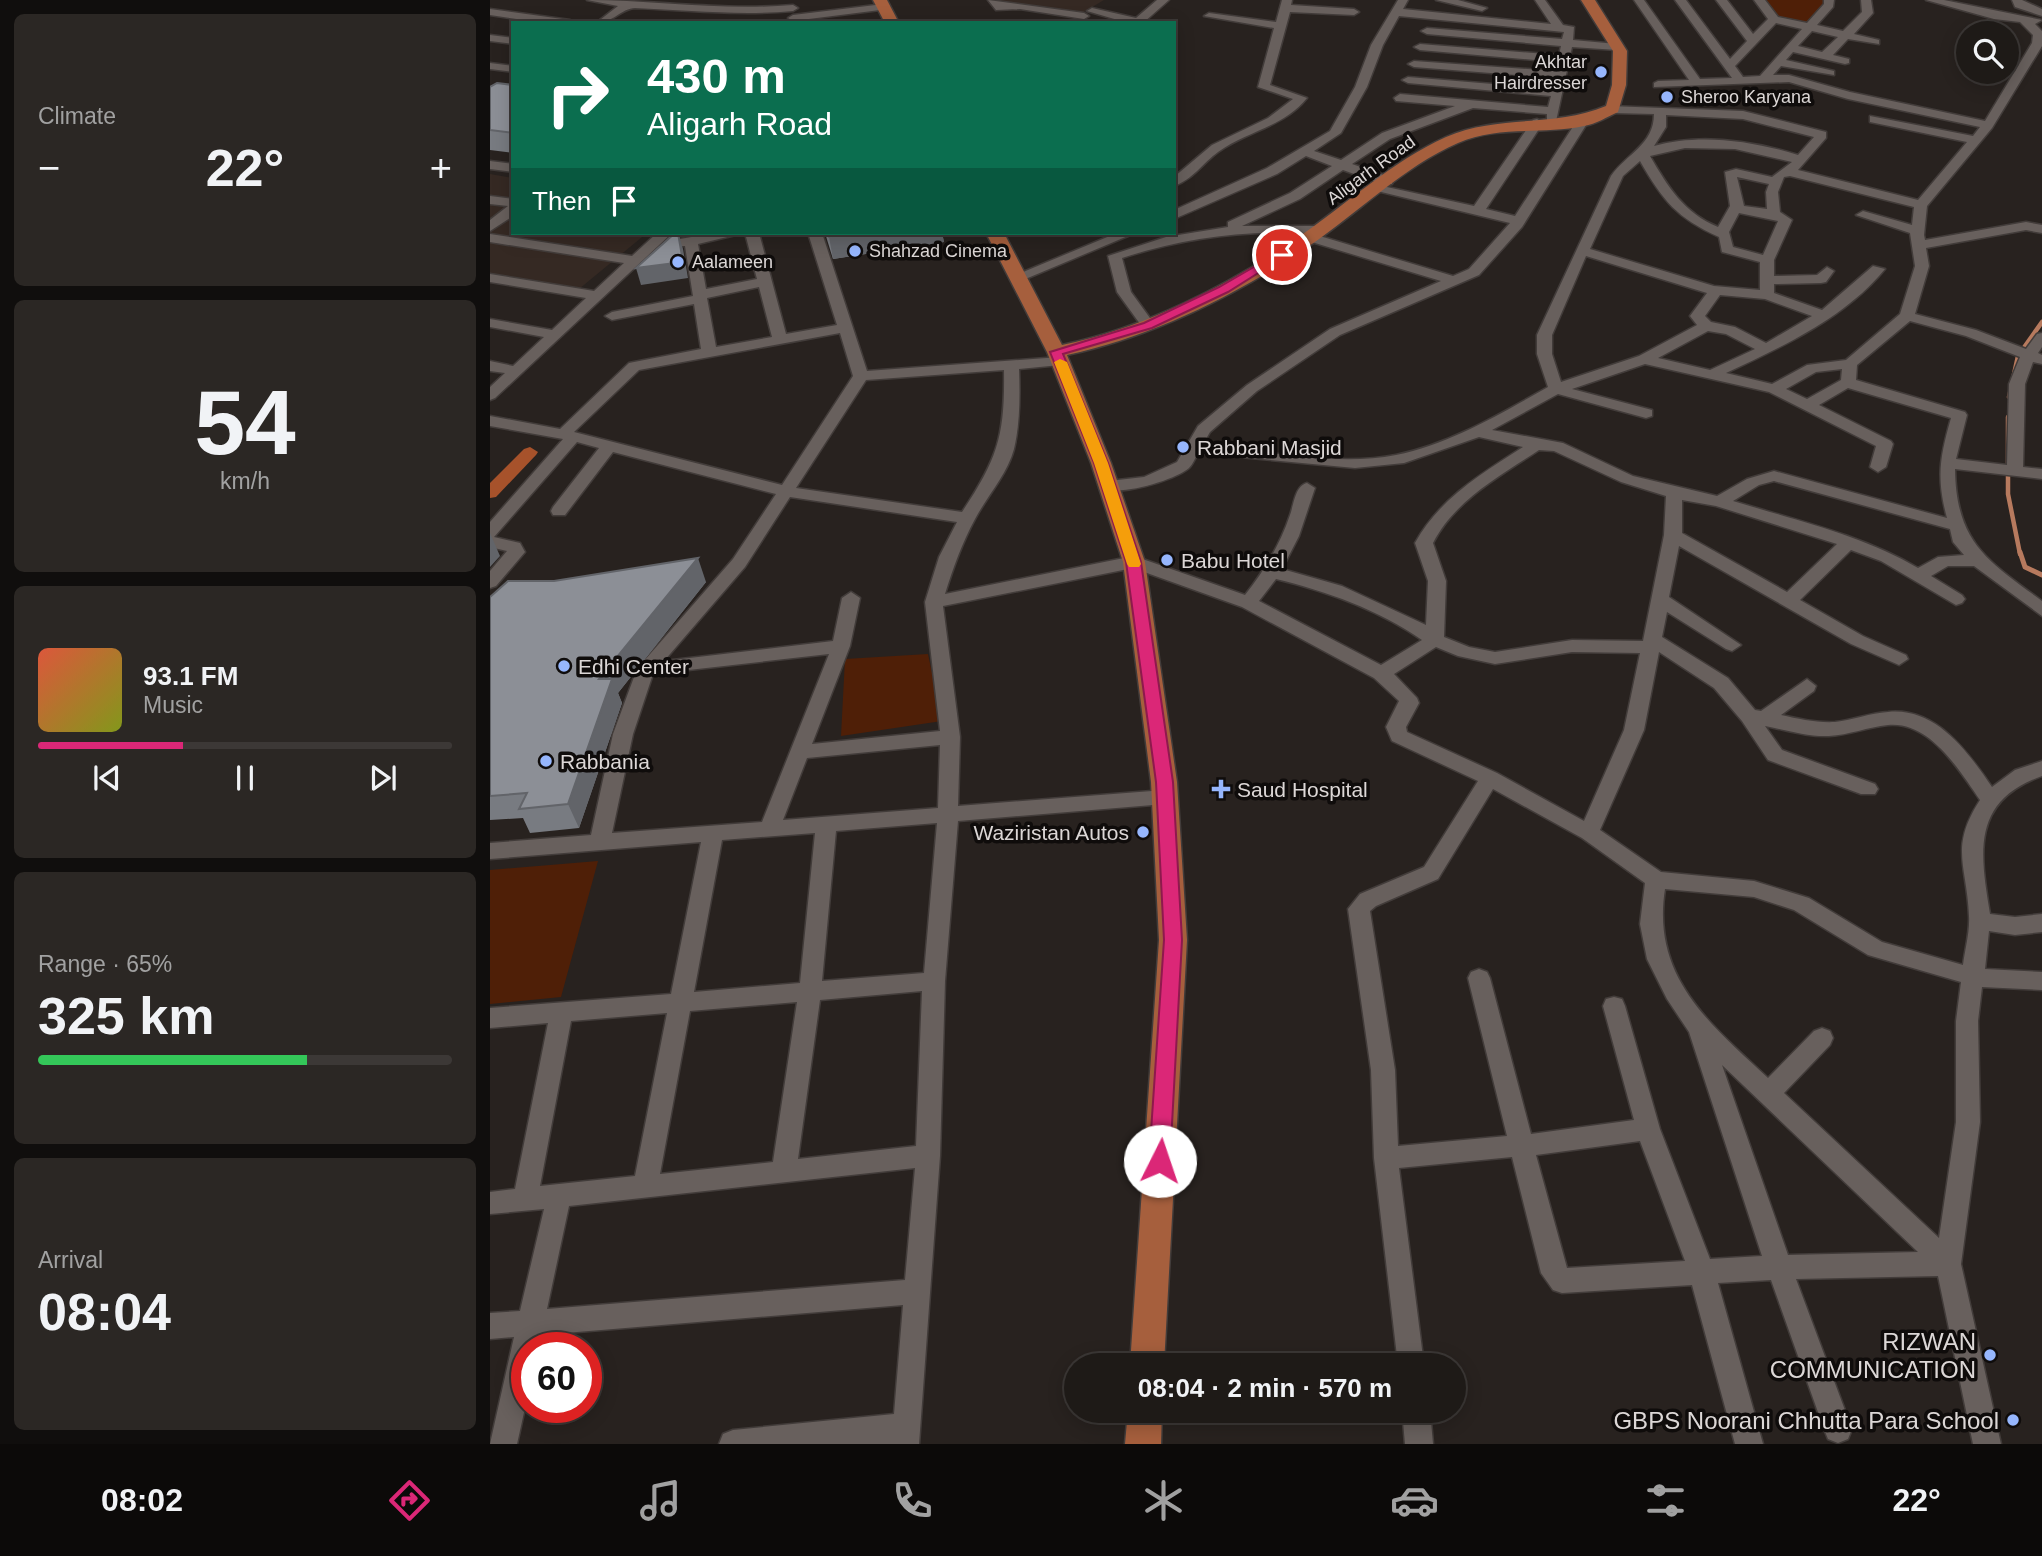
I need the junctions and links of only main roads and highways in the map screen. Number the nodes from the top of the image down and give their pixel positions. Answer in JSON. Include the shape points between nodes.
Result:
{"nodes":[{"id":1,"x":1588,"y":0,"type":"edge"},
{"id":2,"x":882,"y":4,"type":"edge"},
{"id":3,"x":891,"y":21,"type":"edge"},
{"id":4,"x":996,"y":235,"type":"edge"},
{"id":5,"x":1058,"y":356,"type":"junction"},
{"id":6,"x":1148,"y":1353,"type":"edge"},
{"id":7,"x":1144,"y":1423,"type":"edge"},
{"id":8,"x":1143,"y":1444,"type":"edge"}],
"edges":[{"from":1,"to":5,"type":"main road","name":"Aligarh Road","via":[[1620,51],[1613,109],[1582,122],[1547,119],[1454,139],[1430,151],[1315,234],[1223,289],[1148,325]]},
{"from":2,"to":3,"type":"main road"},
{"from":4,"to":5,"type":"main road"},
{"from":5,"to":6,"type":"main road","via":[[1134,562],[1165,797],[1173,940]]},
{"from":7,"to":8,"type":"main road"}]}
